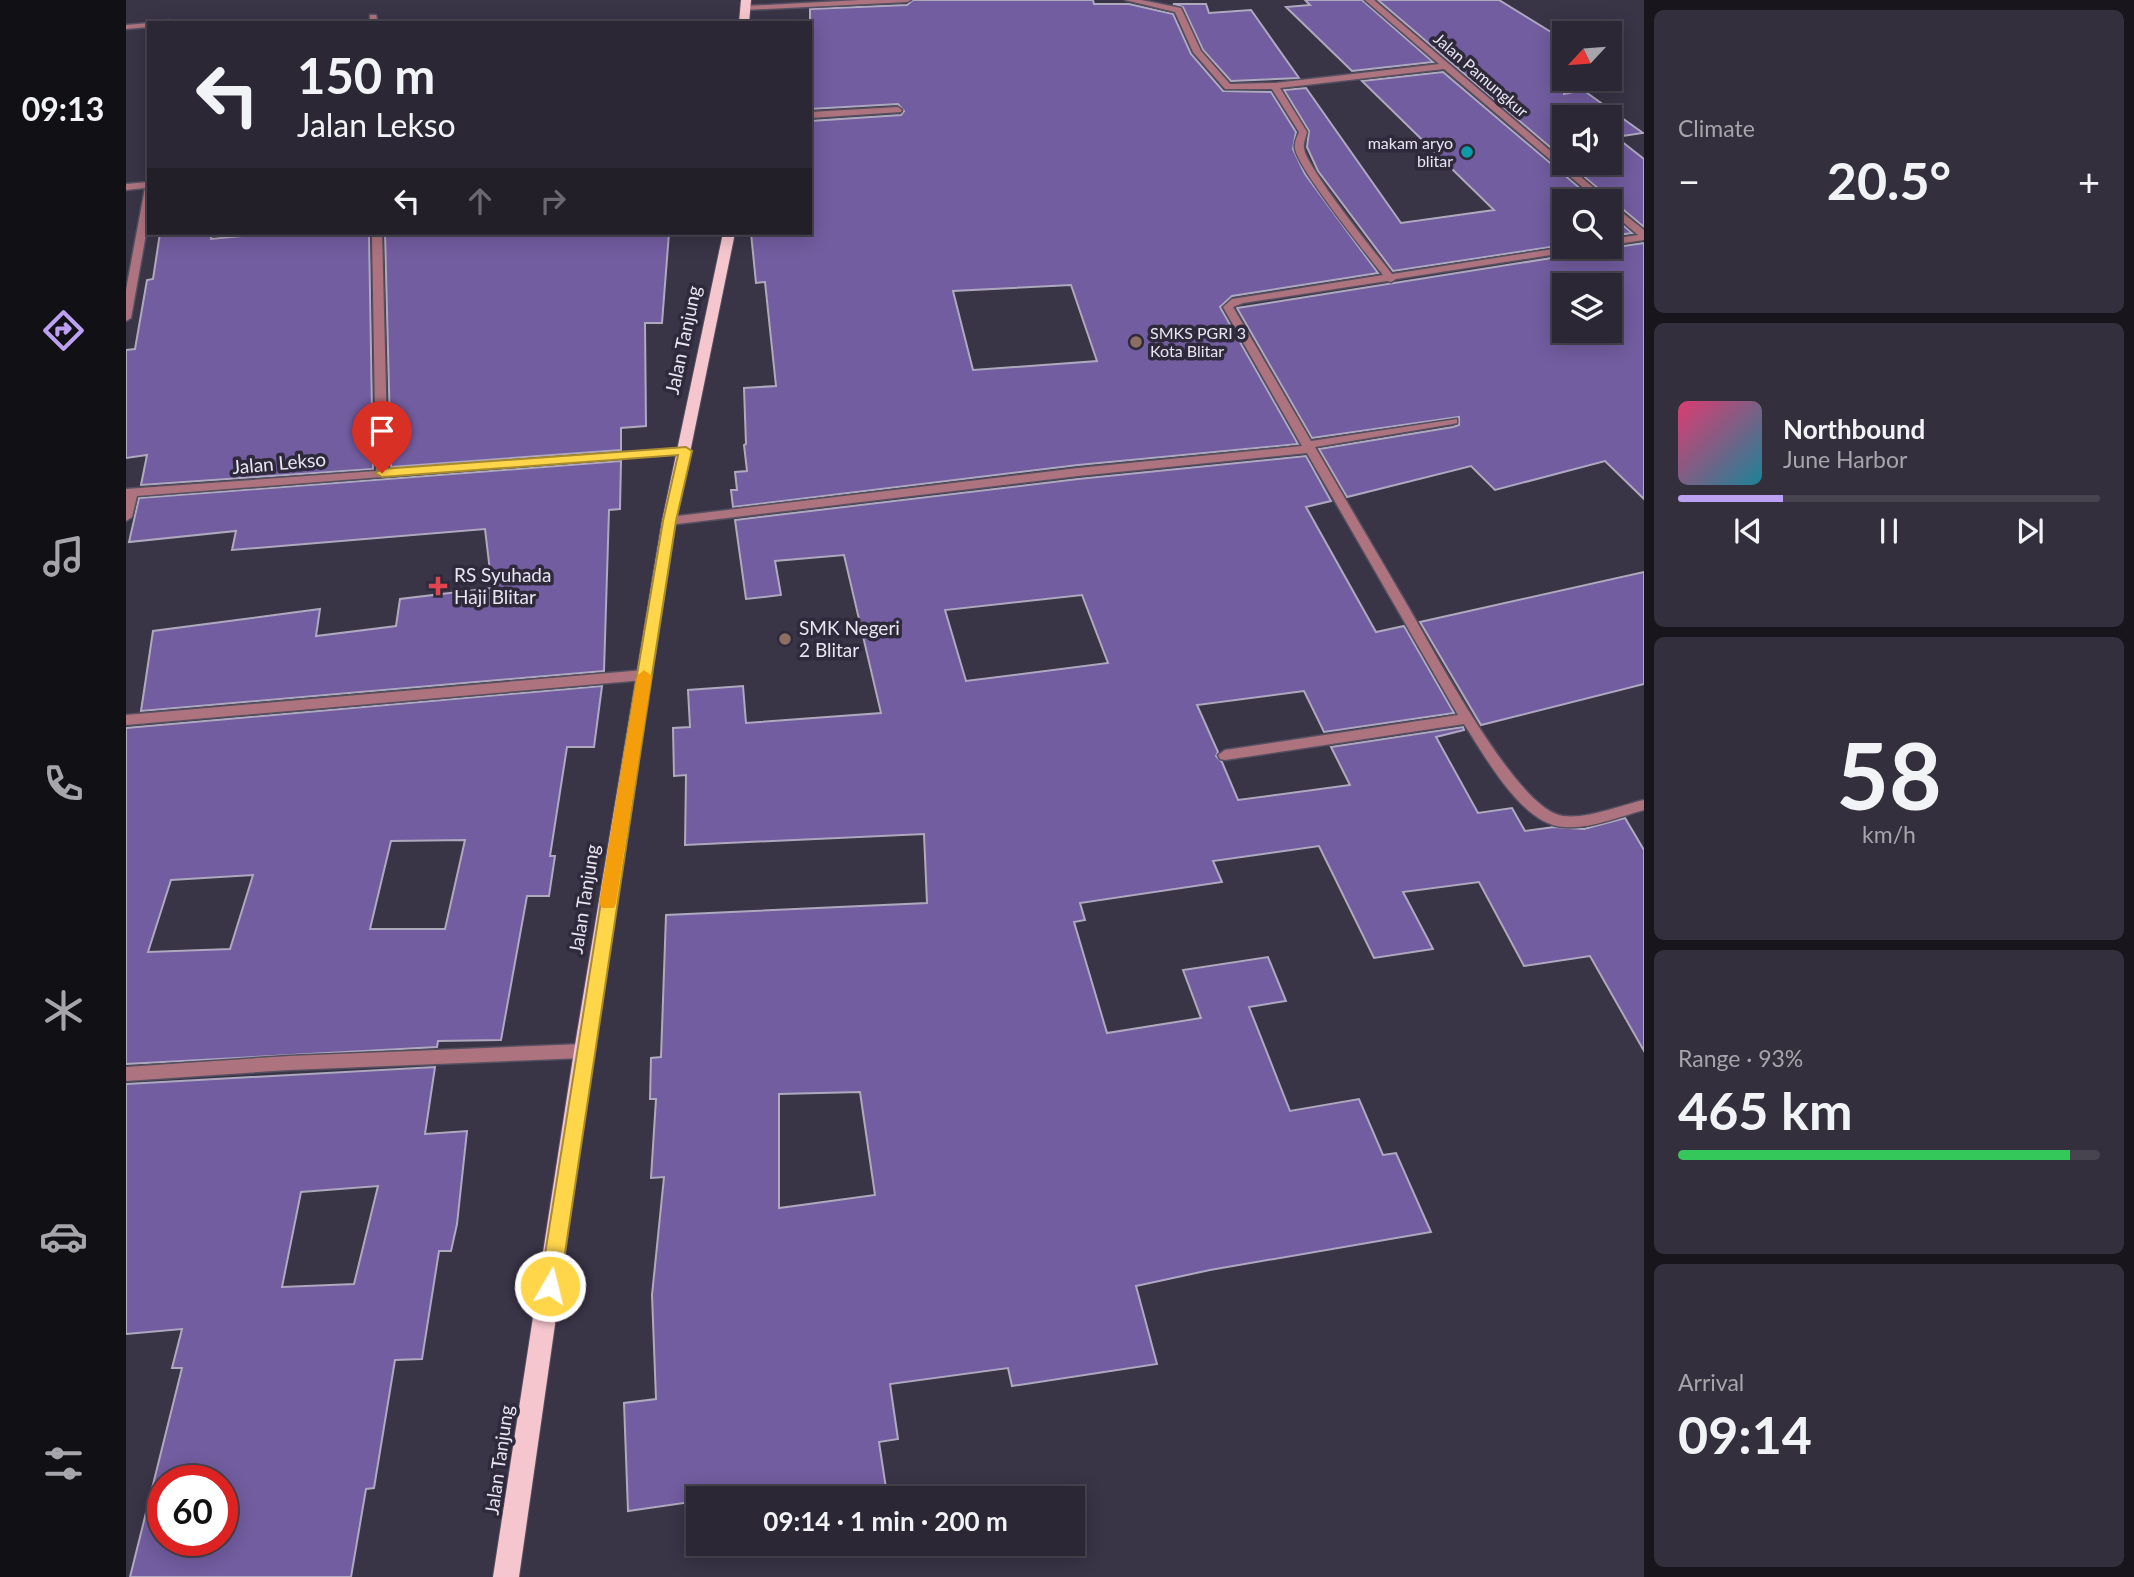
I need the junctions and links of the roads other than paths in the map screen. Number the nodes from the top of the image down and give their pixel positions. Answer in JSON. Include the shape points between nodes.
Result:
{"nodes":[{"id":1,"x":907,"y":0,"type":"edge"},
{"id":2,"x":1129,"y":0,"type":"edge"},
{"id":3,"x":1369,"y":0,"type":"edge"},
{"id":4,"x":746,"y":4,"type":"edge"},
{"id":5,"x":147,"y":24,"type":"edge"},
{"id":6,"x":126,"y":27,"type":"edge"},
{"id":7,"x":1445,"y":66,"type":"junction"},
{"id":8,"x":1275,"y":86,"type":"junction"},
{"id":9,"x":898,"y":110,"type":"dead end"},
{"id":10,"x":812,"y":115,"type":"edge"},
{"id":11,"x":126,"y":187,"type":"edge"},
{"id":12,"x":147,"y":187,"type":"edge"},
{"id":13,"x":1590,"y":189,"type":"edge"},
{"id":14,"x":147,"y":198,"type":"edge"},
{"id":15,"x":1622,"y":217,"type":"edge"},
{"id":16,"x":377,"y":235,"type":"edge"},
{"id":17,"x":729,"y":235,"type":"edge"},
{"id":18,"x":1644,"y":236,"type":"edge"},
{"id":19,"x":1622,"y":240,"type":"edge"},
{"id":20,"x":1552,"y":252,"type":"edge"},
{"id":21,"x":1391,"y":279,"type":"junction"},
{"id":22,"x":126,"y":318,"type":"edge"},
{"id":23,"x":1453,"y":421,"type":"dead end"},
{"id":24,"x":1308,"y":447,"type":"junction"},
{"id":25,"x":686,"y":451,"type":"junction"},
{"id":26,"x":382,"y":473,"type":"junction"},
{"id":27,"x":129,"y":493,"type":"edge"},
{"id":28,"x":126,"y":517,"type":"edge"},
{"id":29,"x":670,"y":521,"type":"junction"},
{"id":30,"x":644,"y":675,"type":"junction"},
{"id":31,"x":1467,"y":719,"type":"junction"},
{"id":32,"x":126,"y":720,"type":"edge"},
{"id":33,"x":1225,"y":755,"type":"dead end"},
{"id":34,"x":1644,"y":805,"type":"edge"},
{"id":35,"x":584,"y":1051,"type":"junction"},
{"id":36,"x":126,"y":1074,"type":"edge"},
{"id":37,"x":506,"y":1577,"type":"edge"}],
"edges":[{"from":1,"to":4,"type":"street"},
{"from":2,"to":8,"type":"street","via":[[1178,10],[1197,52],[1225,85]]},
{"from":3,"to":7,"type":"street","name":"Jalan Pamungkur"},
{"from":5,"to":6,"type":"street"},
{"from":7,"to":8,"type":"street"},
{"from":7,"to":13,"type":"street","name":"Jalan Pamungkur"},
{"from":8,"to":21,"type":"street","via":[[1303,132],[1299,149],[1306,164]]},
{"from":9,"to":10,"type":"street"},
{"from":11,"to":12,"type":"street"},
{"from":14,"to":22,"type":"street"},
{"from":15,"to":18,"type":"street"},
{"from":16,"to":26,"type":"street"},
{"from":17,"to":25,"type":"main road","name":"Jalan Tanjung"},
{"from":18,"to":19,"type":"street"},
{"from":20,"to":21,"type":"street"},
{"from":21,"to":24,"type":"street","via":[[1232,302],[1228,307]]},
{"from":23,"to":24,"type":"street"},
{"from":24,"to":29,"type":"street"},
{"from":24,"to":31,"type":"street"},
{"from":25,"to":26,"type":"street","name":"Jalan Lekso"},
{"from":25,"to":29,"type":"main road","name":"Jalan Tanjung"},
{"from":26,"to":27,"type":"street","name":"Jalan Lekso"},
{"from":27,"to":28,"type":"street"},
{"from":29,"to":30,"type":"main road","name":"Jalan Tanjung"},
{"from":30,"to":32,"type":"street"},
{"from":30,"to":35,"type":"main road","name":"Jalan Tanjung"},
{"from":31,"to":33,"type":"street"},
{"from":31,"to":34,"type":"street","via":[[1503,773],[1538,811],[1553,820],[1575,821]]},
{"from":35,"to":36,"type":"street"},
{"from":35,"to":37,"type":"main road","name":"Jalan Tanjung"}]}
